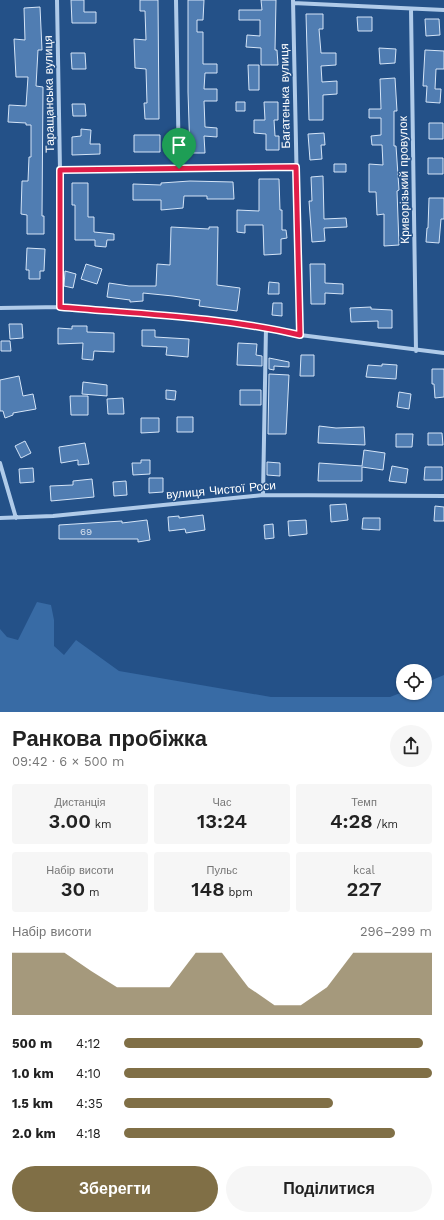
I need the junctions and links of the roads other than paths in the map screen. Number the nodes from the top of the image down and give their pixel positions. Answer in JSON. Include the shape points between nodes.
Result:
{"nodes":[{"id":1,"x":57,"y":0,"type":"edge"},
{"id":2,"x":176,"y":0,"type":"edge"},
{"id":3,"x":293,"y":2,"type":"edge"},
{"id":4,"x":412,"y":9,"type":"junction"},
{"id":5,"x":444,"y":10,"type":"edge"},
{"id":6,"x":296,"y":167,"type":"junction"},
{"id":7,"x":179,"y":169,"type":"junction"},
{"id":8,"x":60,"y":170,"type":"junction"},
{"id":9,"x":60,"y":307,"type":"junction"},
{"id":10,"x":0,"y":308,"type":"edge"},
{"id":11,"x":266,"y":327,"type":"junction"},
{"id":12,"x":300,"y":335,"type":"junction"},
{"id":13,"x":416,"y":351,"type":"junction"},
{"id":14,"x":444,"y":353,"type":"edge"},
{"id":15,"x":0,"y":463,"type":"edge"},
{"id":16,"x":263,"y":495,"type":"junction"},
{"id":17,"x":444,"y":496,"type":"edge"},
{"id":18,"x":0,"y":518,"type":"edge"},
{"id":19,"x":16,"y":518,"type":"junction"}],
"edges":[{"from":1,"to":8,"type":"street","name":"Таращанська вулиця"},
{"from":2,"to":7,"type":"street"},
{"from":3,"to":4,"type":"street"},
{"from":3,"to":6,"type":"street","name":"Багатенька вулиця"},
{"from":4,"to":5,"type":"street"},
{"from":4,"to":13,"type":"street","name":"Криворізький провулок"},
{"from":6,"to":7,"type":"street"},
{"from":6,"to":12,"type":"street","name":"Багатенька вулиця"},
{"from":7,"to":8,"type":"street"},
{"from":8,"to":9,"type":"street","name":"Таращанська вулиця"},
{"from":9,"to":10,"type":"street"},
{"from":9,"to":11,"type":"street"},
{"from":11,"to":12,"type":"street"},
{"from":11,"to":16,"type":"street"},
{"from":12,"to":13,"type":"street"},
{"from":13,"to":14,"type":"street"},
{"from":15,"to":19,"type":"street"},
{"from":16,"to":17,"type":"street","name":"вулиця Чистої Роси"},
{"from":16,"to":19,"type":"street","name":"вулиця Чистої Роси"},
{"from":18,"to":19,"type":"street","name":"вулиця Чистої Роси"}]}
